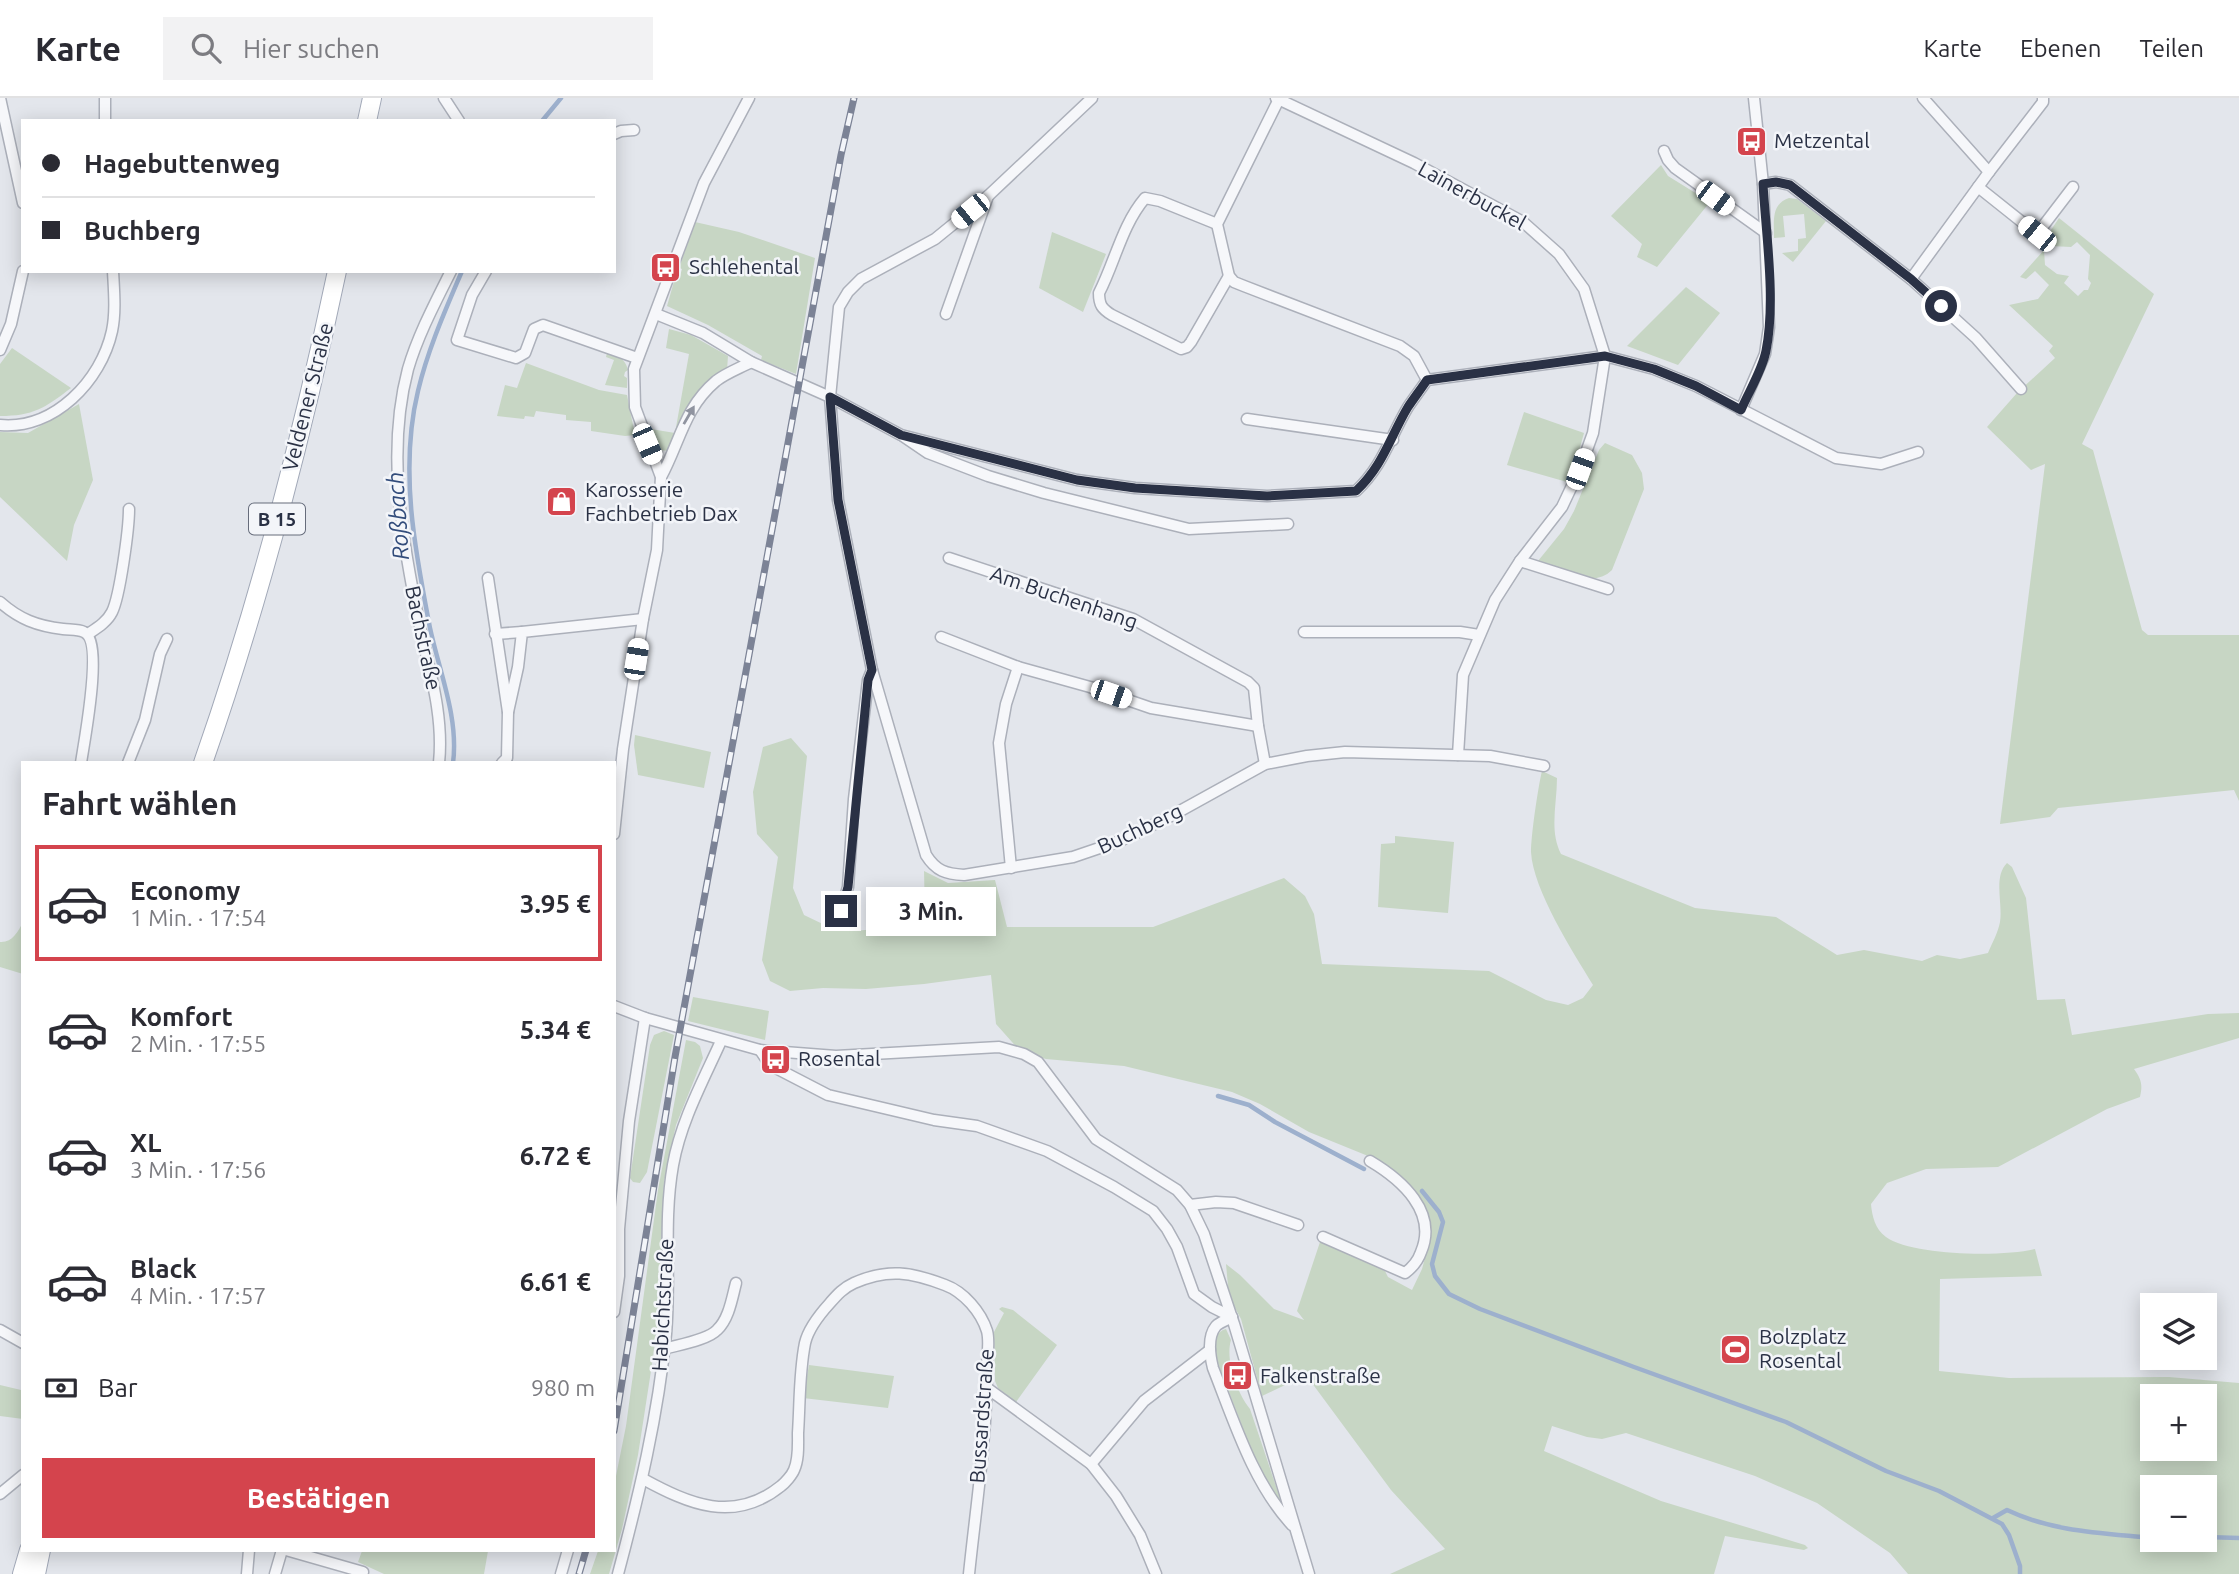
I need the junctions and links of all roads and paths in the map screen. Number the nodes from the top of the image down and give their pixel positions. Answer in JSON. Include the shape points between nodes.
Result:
{"nodes":[{"id":1,"x":0,"y":98,"type":"edge"},
{"id":2,"x":105,"y":98,"type":"edge"},
{"id":3,"x":372,"y":98,"type":"edge"},
{"id":4,"x":444,"y":98,"type":"edge"},
{"id":5,"x":749,"y":98,"type":"edge"},
{"id":6,"x":1092,"y":98,"type":"edge"},
{"id":7,"x":1754,"y":98,"type":"edge"},
{"id":8,"x":1923,"y":98,"type":"edge"},
{"id":9,"x":2043,"y":98,"type":"edge"},
{"id":10,"x":1278,"y":99,"type":"edge"},
{"id":11,"x":104,"y":119,"type":"edge"},
{"id":12,"x":367,"y":119,"type":"edge"},
{"id":13,"x":458,"y":119,"type":"edge"},
{"id":14,"x":634,"y":130,"type":"dead end"},
{"id":15,"x":616,"y":133,"type":"edge"},
{"id":16,"x":1664,"y":151,"type":"dead end"},
{"id":17,"x":1989,"y":172,"type":"junction"},
{"id":18,"x":1763,"y":184,"type":"junction"},
{"id":19,"x":1978,"y":187,"type":"junction"},
{"id":20,"x":2073,"y":187,"type":"dead end"},
{"id":21,"x":21,"y":194,"type":"edge"},
{"id":22,"x":988,"y":196,"type":"junction"},
{"id":23,"x":1217,"y":224,"type":"junction"},
{"id":24,"x":1766,"y":233,"type":"junction"},
{"id":25,"x":23,"y":273,"type":"edge"},
{"id":26,"x":113,"y":273,"type":"edge"},
{"id":27,"x":337,"y":273,"type":"edge"},
{"id":28,"x":450,"y":273,"type":"edge"},
{"id":29,"x":485,"y":273,"type":"edge"},
{"id":30,"x":1229,"y":276,"type":"junction"},
{"id":31,"x":1911,"y":279,"type":"junction"},
{"id":32,"x":656,"y":314,"type":"junction"},
{"id":33,"x":946,"y":314,"type":"dead end"},
{"id":34,"x":0,"y":350,"type":"edge"},
{"id":35,"x":1605,"y":356,"type":"junction"},
{"id":36,"x":637,"y":358,"type":"junction"},
{"id":37,"x":751,"y":362,"type":"junction"},
{"id":38,"x":1427,"y":380,"type":"junction"},
{"id":39,"x":2021,"y":389,"type":"dead end"},
{"id":40,"x":830,"y":397,"type":"junction"},
{"id":41,"x":1741,"y":410,"type":"junction"},
{"id":42,"x":1247,"y":419,"type":"dead end"},
{"id":43,"x":0,"y":425,"type":"edge"},
{"id":44,"x":901,"y":435,"type":"junction"},
{"id":45,"x":1393,"y":440,"type":"junction"},
{"id":46,"x":1918,"y":452,"type":"dead end"},
{"id":47,"x":661,"y":477,"type":"junction"},
{"id":48,"x":129,"y":509,"type":"dead end"},
{"id":49,"x":1288,"y":524,"type":"dead end"},
{"id":50,"x":949,"y":558,"type":"dead end"},
{"id":51,"x":1520,"y":561,"type":"junction"},
{"id":52,"x":488,"y":578,"type":"dead end"},
{"id":53,"x":1608,"y":589,"type":"dead end"},
{"id":54,"x":0,"y":601,"type":"edge"},
{"id":55,"x":643,"y":619,"type":"junction"},
{"id":56,"x":522,"y":632,"type":"junction"},
{"id":57,"x":1304,"y":632,"type":"dead end"},
{"id":58,"x":88,"y":634,"type":"junction"},
{"id":59,"x":495,"y":634,"type":"junction"},
{"id":60,"x":1479,"y":635,"type":"junction"},
{"id":61,"x":941,"y":636,"type":"dead end"},
{"id":62,"x":167,"y":639,"type":"dead end"},
{"id":63,"x":1018,"y":667,"type":"junction"},
{"id":64,"x":872,"y":670,"type":"junction"},
{"id":65,"x":508,"y":712,"type":"junction"},
{"id":66,"x":1258,"y":726,"type":"junction"},
{"id":67,"x":1458,"y":755,"type":"junction"},
{"id":68,"x":81,"y":761,"type":"edge"},
{"id":69,"x":129,"y":761,"type":"edge"},
{"id":70,"x":204,"y":761,"type":"edge"},
{"id":71,"x":439,"y":761,"type":"edge"},
{"id":72,"x":504,"y":761,"type":"edge"},
{"id":73,"x":1265,"y":764,"type":"junction"},
{"id":74,"x":1544,"y":766,"type":"dead end"},
{"id":75,"x":616,"y":812,"type":"edge"},
{"id":76,"x":1011,"y":868,"type":"junction"},
{"id":77,"x":841,"y":911,"type":"dead end"},
{"id":78,"x":616,"y":1007,"type":"edge"},
{"id":79,"x":645,"y":1018,"type":"junction"},
{"id":80,"x":720,"y":1041,"type":"junction"},
{"id":81,"x":760,"y":1050,"type":"junction"},
{"id":82,"x":1370,"y":1161,"type":"dead end"},
{"id":83,"x":1190,"y":1205,"type":"junction"},
{"id":84,"x":1298,"y":1225,"type":"dead end"},
{"id":85,"x":617,"y":1228,"type":"edge"},
{"id":86,"x":1323,"y":1237,"type":"dead end"},
{"id":87,"x":736,"y":1283,"type":"dead end"},
{"id":88,"x":616,"y":1300,"type":"edge"},
{"id":89,"x":1232,"y":1317,"type":"junction"},
{"id":90,"x":0,"y":1330,"type":"edge"},
{"id":91,"x":21,"y":1342,"type":"edge"},
{"id":92,"x":664,"y":1349,"type":"junction"},
{"id":93,"x":1210,"y":1350,"type":"junction"},
{"id":94,"x":987,"y":1388,"type":"junction"},
{"id":95,"x":1091,"y":1464,"type":"junction"},
{"id":96,"x":21,"y":1477,"type":"edge"},
{"id":97,"x":643,"y":1479,"type":"junction"},
{"id":98,"x":0,"y":1493,"type":"edge"},
{"id":99,"x":1294,"y":1526,"type":"junction"},
{"id":100,"x":28,"y":1552,"type":"edge"},
{"id":101,"x":41,"y":1552,"type":"edge"},
{"id":102,"x":249,"y":1552,"type":"edge"},
{"id":103,"x":283,"y":1552,"type":"edge"},
{"id":104,"x":291,"y":1552,"type":"edge"},
{"id":105,"x":567,"y":1552,"type":"edge"},
{"id":106,"x":363,"y":1572,"type":"edge"},
{"id":107,"x":22,"y":1574,"type":"edge"},
{"id":108,"x":36,"y":1574,"type":"edge"},
{"id":109,"x":247,"y":1574,"type":"edge"},
{"id":110,"x":275,"y":1574,"type":"edge"},
{"id":111,"x":561,"y":1574,"type":"edge"},
{"id":112,"x":618,"y":1574,"type":"edge"},
{"id":113,"x":969,"y":1574,"type":"edge"},
{"id":114,"x":1156,"y":1574,"type":"edge"},
{"id":115,"x":1308,"y":1574,"type":"edge"}],
"edges":[{"from":1,"to":21,"type":"street"},
{"from":2,"to":11,"type":"street"},
{"from":3,"to":12,"type":"main road"},
{"from":4,"to":13,"type":"street"},
{"from":5,"to":32,"type":"street","via":[[704,183]]},
{"from":6,"to":22,"type":"street"},
{"from":7,"to":18,"type":"street"},
{"from":8,"to":17,"type":"street"},
{"from":9,"to":17,"type":"street"},
{"from":10,"to":23,"type":"street"},
{"from":10,"to":35,"type":"street","name":"Lainerbuckel","via":[[1414,163],[1532,229],[1559,254],[1584,289]]},
{"from":14,"to":15,"type":"street"},
{"from":16,"to":24,"type":"street","via":[[1675,168]]},
{"from":17,"to":19,"type":"street"},
{"from":18,"to":24,"type":"street"},
{"from":18,"to":31,"type":"street","via":[[1790,185]]},
{"from":19,"to":20,"type":"street","via":[[2037,234]]},
{"from":19,"to":31,"type":"street"},
{"from":22,"to":33,"type":"street"},
{"from":22,"to":40,"type":"street","via":[[935,239],[870,274],[848,292],[839,307]]},
{"from":23,"to":30,"type":"street"},
{"from":23,"to":30,"type":"street","via":[[1145,198],[1128,224],[1099,303],[1103,310],[1181,349],[1191,342]]},
{"from":24,"to":41,"type":"street","via":[[1769,327],[1765,354]]},
{"from":25,"to":34,"type":"street"},
{"from":26,"to":43,"type":"street","via":[[113,329],[89,381],[47,415],[19,425]]},
{"from":27,"to":70,"type":"main road","name":"Veldener Straße","number":"B 15","via":[[317,368],[265,563]]},
{"from":28,"to":71,"type":"street","name":"Bachstraße","via":[[408,371],[397,450],[399,504],[440,717]]},
{"from":29,"to":36,"type":"street","via":[[457,340],[520,357],[534,329],[543,325]]},
{"from":30,"to":38,"type":"street","via":[[1234,282],[1400,346],[1414,356]]},
{"from":31,"to":39,"type":"street","via":[[1976,338]]},
{"from":32,"to":36,"type":"street"},
{"from":32,"to":37,"type":"street","via":[[703,333]]},
{"from":35,"to":38,"type":"street"},
{"from":35,"to":41,"type":"street","via":[[1654,369]]},
{"from":35,"to":51,"type":"street","via":[[1593,433],[1580,469],[1562,508]]},
{"from":36,"to":47,"type":"street","via":[[635,407]]},
{"from":37,"to":40,"type":"street"},
{"from":47,"to":37,"type":"street","one_way":true,"via":[[700,397],[718,380]]},
{"from":38,"to":45,"type":"street"},
{"from":40,"to":44,"type":"street"},
{"from":40,"to":64,"type":"street","name":"Buchberg","via":[[838,500]]},
{"from":41,"to":46,"type":"street","via":[[1836,458],[1881,464]]},
{"from":42,"to":45,"type":"street"},
{"from":44,"to":45,"type":"street","via":[[1077,480],[1267,496],[1356,491]]},
{"from":44,"to":49,"type":"street","via":[[928,453],[988,476],[1189,529]]},
{"from":47,"to":55,"type":"street","via":[[657,550]]},
{"from":48,"to":58,"type":"street","via":[[116,601],[107,620]]},
{"from":50,"to":66,"type":"street","name":"Am Buchenhang","via":[[1132,619],[1248,682],[1254,688]]},
{"from":51,"to":53,"type":"street"},
{"from":51,"to":60,"type":"street","via":[[1494,600]]},
{"from":52,"to":59,"type":"street"},
{"from":54,"to":58,"type":"street","via":[[27,621]]},
{"from":55,"to":56,"type":"street"},
{"from":55,"to":75,"type":"street"},
{"from":56,"to":59,"type":"street"},
{"from":56,"to":65,"type":"street"},
{"from":57,"to":60,"type":"street"},
{"from":58,"to":68,"type":"street","via":[[92,686]]},
{"from":59,"to":65,"type":"street"},
{"from":60,"to":67,"type":"street","via":[[1463,675]]},
{"from":61,"to":63,"type":"street"},
{"from":62,"to":69,"type":"street"},
{"from":63,"to":66,"type":"street","via":[[1151,708]]},
{"from":63,"to":76,"type":"street","via":[[999,743]]},
{"from":64,"to":76,"type":"street","name":"Buchberg","via":[[932,865],[964,875]]},
{"from":64,"to":77,"type":"street","name":"Buchberg","via":[[848,887]]},
{"from":65,"to":72,"type":"street"},
{"from":66,"to":73,"type":"street","name":"Am Buchenhang"},
{"from":67,"to":73,"type":"street","name":"Buchberg","via":[[1345,752]]},
{"from":67,"to":74,"type":"street","name":"Buchberg"},
{"from":73,"to":76,"type":"street","name":"Buchberg","via":[[1119,841],[1073,857]]},
{"from":78,"to":79,"type":"street"},
{"from":79,"to":80,"type":"street"},
{"from":79,"to":85,"type":"street"},
{"from":80,"to":81,"type":"street"},
{"from":80,"to":92,"type":"street","name":"Habichtstraße","via":[[684,1123],[673,1164]]},
{"from":81,"to":83,"type":"street","via":[[836,1056],[999,1047],[1024,1054],[1038,1062],[1096,1139],[1177,1190]]},
{"from":81,"to":89,"type":"street","via":[[770,1065],[828,1095],[977,1126],[1047,1151],[1114,1187],[1153,1212],[1167,1229],[1194,1294]]},
{"from":82,"to":86,"type":"street","via":[[1402,1185],[1424,1217],[1426,1233],[1418,1259],[1405,1273]]},
{"from":83,"to":84,"type":"street","via":[[1234,1203]]},
{"from":83,"to":89,"type":"street"},
{"from":85,"to":88,"type":"street","via":[[620,1276]]},
{"from":87,"to":92,"type":"street","via":[[718,1330]]},
{"from":89,"to":93,"type":"street","via":[[1217,1325]]},
{"from":89,"to":99,"type":"street"},
{"from":90,"to":91,"type":"street"},
{"from":92,"to":97,"type":"street","name":"Habichtstraße"},
{"from":93,"to":95,"type":"street","via":[[1144,1401]]},
{"from":93,"to":99,"type":"street","via":[[1229,1410],[1265,1489]]},
{"from":94,"to":95,"type":"street"},
{"from":94,"to":97,"type":"street","name":"Bussardstraße","via":[[988,1334],[962,1294],[903,1273],[868,1277],[844,1287],[805,1340],[798,1454],[783,1485],[744,1505],[710,1508],[678,1498]]},
{"from":94,"to":113,"type":"street","name":"Bussardstraße"},
{"from":95,"to":114,"type":"street","via":[[1140,1535]]},
{"from":96,"to":98,"type":"street"},
{"from":97,"to":112,"type":"street","name":"Habichtstraße"},
{"from":99,"to":115,"type":"street"},
{"from":100,"to":107,"type":"main road"},
{"from":101,"to":108,"type":"main road"},
{"from":102,"to":109,"type":"street"},
{"from":103,"to":110,"type":"street"},
{"from":104,"to":106,"type":"street"},
{"from":105,"to":111,"type":"street"}]}
